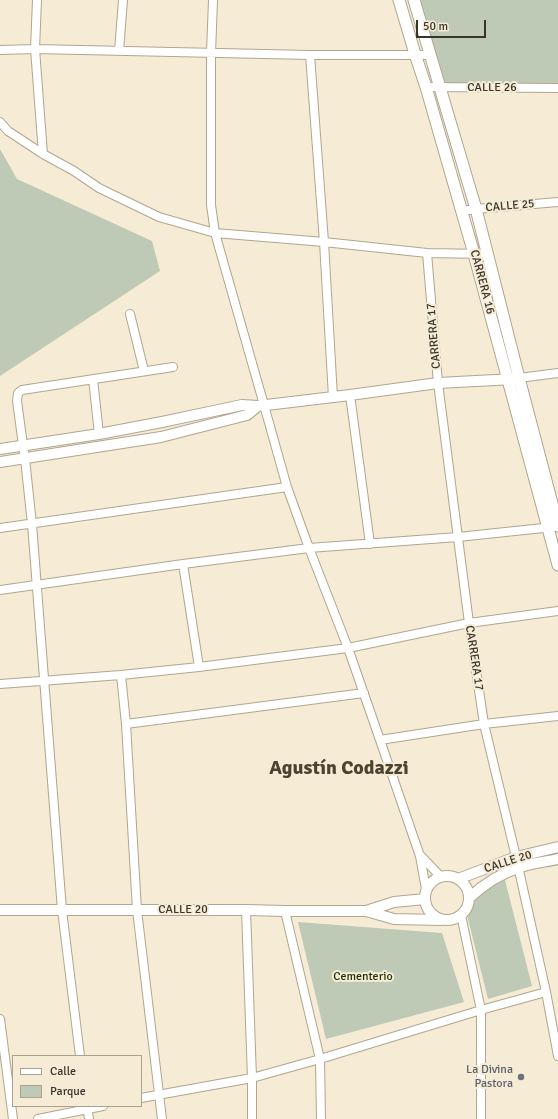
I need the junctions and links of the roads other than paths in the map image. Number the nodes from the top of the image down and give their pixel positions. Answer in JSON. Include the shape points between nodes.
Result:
{"nodes":[{"id":1,"x":37,"y":0,"type":"edge"},
{"id":2,"x":123,"y":0,"type":"edge"},
{"id":3,"x":213,"y":0,"type":"edge"},
{"id":4,"x":399,"y":0,"type":"edge"},
{"id":5,"x":414,"y":0,"type":"edge"},
{"id":6,"x":34,"y":49,"type":"junction"},
{"id":7,"x":0,"y":50,"type":"edge"},
{"id":8,"x":119,"y":51,"type":"junction"},
{"id":9,"x":211,"y":53,"type":"junction"},
{"id":10,"x":415,"y":54,"type":"junction"},
{"id":11,"x":310,"y":55,"type":"junction"},
{"id":12,"x":430,"y":55,"type":"junction"},
{"id":13,"x":426,"y":87,"type":"junction"},
{"id":14,"x":441,"y":88,"type":"junction"},
{"id":15,"x":558,"y":88,"type":"edge"},
{"id":16,"x":0,"y":122,"type":"edge"},
{"id":17,"x":43,"y":154,"type":"junction"},
{"id":18,"x":558,"y":202,"type":"edge"},
{"id":19,"x":476,"y":209,"type":"junction"},
{"id":20,"x":462,"y":211,"type":"junction"},
{"id":21,"x":215,"y":233,"type":"junction"},
{"id":22,"x":324,"y":242,"type":"junction"},
{"id":23,"x":427,"y":253,"type":"junction"},
{"id":24,"x":474,"y":254,"type":"junction"},
{"id":25,"x":487,"y":254,"type":"junction"},
{"id":26,"x":130,"y":314,"type":"dead end"},
{"id":27,"x":174,"y":367,"type":"dead end"},
{"id":28,"x":144,"y":372,"type":"junction"},
{"id":29,"x":558,"y":373,"type":"edge"},
{"id":30,"x":93,"y":379,"type":"junction"},
{"id":31,"x":514,"y":379,"type":"junction"},
{"id":32,"x":438,"y":383,"type":"junction"},
{"id":33,"x":350,"y":395,"type":"junction"},
{"id":34,"x":334,"y":397,"type":"junction"},
{"id":35,"x":261,"y":405,"type":"junction"},
{"id":36,"x":99,"y":434,"type":"junction"},
{"id":37,"x":22,"y":445,"type":"junction"},
{"id":38,"x":0,"y":449,"type":"edge"},
{"id":39,"x":26,"y":459,"type":"junction"},
{"id":40,"x":0,"y":462,"type":"edge"},
{"id":41,"x":287,"y":487,"type":"junction"},
{"id":42,"x":32,"y":524,"type":"junction"},
{"id":43,"x":555,"y":526,"type":"edge"},
{"id":44,"x":0,"y":528,"type":"edge"},
{"id":45,"x":458,"y":537,"type":"junction"},
{"id":46,"x":370,"y":544,"type":"junction"},
{"id":47,"x":308,"y":548,"type":"junction"},
{"id":48,"x":183,"y":564,"type":"junction"},
{"id":49,"x":558,"y":565,"type":"edge"},
{"id":50,"x":36,"y":585,"type":"junction"},
{"id":51,"x":0,"y":590,"type":"edge"},
{"id":52,"x":558,"y":611,"type":"edge"},
{"id":53,"x":468,"y":624,"type":"junction"},
{"id":54,"x":348,"y":648,"type":"junction"},
{"id":55,"x":199,"y":667,"type":"junction"},
{"id":56,"x":121,"y":675,"type":"junction"},
{"id":57,"x":44,"y":681,"type":"junction"},
{"id":58,"x":0,"y":684,"type":"edge"},
{"id":59,"x":364,"y":693,"type":"junction"},
{"id":60,"x":558,"y":716,"type":"edge"},
{"id":61,"x":126,"y":724,"type":"junction"},
{"id":62,"x":484,"y":724,"type":"junction"},
{"id":63,"x":380,"y":740,"type":"junction"},
{"id":64,"x":558,"y":847,"type":"edge"},
{"id":65,"x":420,"y":856,"type":"junction"},
{"id":66,"x":516,"y":857,"type":"junction"},
{"id":67,"x":558,"y":859,"type":"edge"},
{"id":68,"x":518,"y":868,"type":"junction"},
{"id":69,"x":441,"y":877,"type":"junction"},
{"id":70,"x":458,"y":879,"type":"junction"},
{"id":71,"x":426,"y":894,"type":"junction"},
{"id":72,"x":469,"y":898,"type":"junction"},
{"id":73,"x":0,"y":910,"type":"edge"},
{"id":74,"x":62,"y":910,"type":"junction"},
{"id":75,"x":137,"y":910,"type":"junction"},
{"id":76,"x":246,"y":910,"type":"junction"},
{"id":77,"x":285,"y":911,"type":"junction"},
{"id":78,"x":366,"y":911,"type":"junction"},
{"id":79,"x":461,"y":915,"type":"junction"},
{"id":80,"x":442,"y":920,"type":"junction"},
{"id":81,"x":546,"y":992,"type":"junction"},
{"id":82,"x":481,"y":1010,"type":"junction"},
{"id":83,"x":0,"y":1019,"type":"edge"},
{"id":84,"x":80,"y":1055,"type":"edge"},
{"id":85,"x":558,"y":1056,"type":"edge"},
{"id":86,"x":320,"y":1059,"type":"junction"},
{"id":87,"x":252,"y":1078,"type":"junction"},
{"id":88,"x":158,"y":1095,"type":"junction"},
{"id":89,"x":142,"y":1098,"type":"edge"},
{"id":90,"x":87,"y":1108,"type":"edge"},
{"id":91,"x":13,"y":1119,"type":"edge"},
{"id":92,"x":38,"y":1119,"type":"edge"},
{"id":93,"x":89,"y":1119,"type":"edge"},
{"id":94,"x":162,"y":1119,"type":"edge"},
{"id":95,"x":252,"y":1119,"type":"edge"},
{"id":96,"x":321,"y":1119,"type":"edge"},
{"id":97,"x":481,"y":1119,"type":"edge"}],
"edges":[{"from":1,"to":6,"type":"street"},
{"from":2,"to":8,"type":"street"},
{"from":3,"to":9,"type":"street"},
{"from":4,"to":10,"type":"main road","name":"CARRERA 16"},
{"from":5,"to":12,"type":"main road","name":"CARRERA 16"},
{"from":6,"to":7,"type":"street"},
{"from":6,"to":8,"type":"street"},
{"from":6,"to":17,"type":"street"},
{"from":8,"to":9,"type":"street"},
{"from":9,"to":11,"type":"street"},
{"from":9,"to":21,"type":"street","via":[[211,205]]},
{"from":10,"to":11,"type":"street"},
{"from":10,"to":12,"type":"street"},
{"from":10,"to":13,"type":"main road","name":"CARRERA 16"},
{"from":11,"to":22,"type":"street"},
{"from":12,"to":14,"type":"main road","name":"CARRERA 16"},
{"from":13,"to":14,"type":"street","name":"CALLE 26"},
{"from":13,"to":20,"type":"main road","name":"CARRERA 16"},
{"from":14,"to":15,"type":"street","name":"CALLE 26"},
{"from":14,"to":19,"type":"main road","name":"CARRERA 16"},
{"from":16,"to":17,"type":"street","via":[[8,131]]},
{"from":17,"to":21,"type":"street","via":[[99,188],[159,217]]},
{"from":18,"to":19,"type":"street","name":"CALLE 25"},
{"from":19,"to":20,"type":"street","name":"CALLE 25"},
{"from":19,"to":25,"type":"main road","name":"CARRERA 16"},
{"from":20,"to":24,"type":"main road","name":"CARRERA 16"},
{"from":21,"to":22,"type":"street"},
{"from":21,"to":35,"type":"street"},
{"from":22,"to":23,"type":"street"},
{"from":22,"to":34,"type":"street"},
{"from":23,"to":24,"type":"street"},
{"from":23,"to":32,"type":"street","name":"CARRERA 17"},
{"from":24,"to":25,"type":"street"},
{"from":24,"to":31,"type":"main road","name":"CARRERA 16"},
{"from":25,"to":31,"type":"main road","name":"CARRERA 16"},
{"from":26,"to":28,"type":"street"},
{"from":27,"to":28,"type":"street"},
{"from":28,"to":30,"type":"street"},
{"from":29,"to":31,"type":"street"},
{"from":30,"to":36,"type":"street"},
{"from":30,"to":37,"type":"street","via":[[22,390],[18,393],[16,400]]},
{"from":31,"to":32,"type":"street"},
{"from":31,"to":43,"type":"main road","name":"CARRERA 16"},
{"from":32,"to":33,"type":"street"},
{"from":32,"to":45,"type":"street","name":"CARRERA 17"},
{"from":33,"to":34,"type":"street"},
{"from":33,"to":46,"type":"street"},
{"from":34,"to":35,"type":"street"},
{"from":35,"to":36,"type":"street","via":[[242,405]]},
{"from":35,"to":39,"type":"street","via":[[247,415],[161,437]]},
{"from":35,"to":41,"type":"street"},
{"from":36,"to":37,"type":"street"},
{"from":37,"to":38,"type":"street"},
{"from":37,"to":39,"type":"street"},
{"from":39,"to":40,"type":"street"},
{"from":39,"to":42,"type":"street"},
{"from":41,"to":42,"type":"street"},
{"from":41,"to":47,"type":"street"},
{"from":42,"to":44,"type":"street"},
{"from":42,"to":50,"type":"street"},
{"from":43,"to":45,"type":"street"},
{"from":43,"to":49,"type":"main road","name":"CARRERA 16"},
{"from":45,"to":46,"type":"street"},
{"from":45,"to":53,"type":"street","name":"CARRERA 17"},
{"from":46,"to":47,"type":"street"},
{"from":47,"to":48,"type":"street"},
{"from":47,"to":54,"type":"street"},
{"from":48,"to":50,"type":"street"},
{"from":48,"to":55,"type":"street"},
{"from":50,"to":51,"type":"street"},
{"from":50,"to":57,"type":"street"},
{"from":52,"to":53,"type":"street"},
{"from":53,"to":54,"type":"street"},
{"from":53,"to":62,"type":"street","name":"CARRERA 17"},
{"from":54,"to":55,"type":"street"},
{"from":54,"to":59,"type":"street"},
{"from":55,"to":56,"type":"street"},
{"from":56,"to":57,"type":"street"},
{"from":56,"to":61,"type":"street"},
{"from":57,"to":58,"type":"street"},
{"from":57,"to":74,"type":"street"},
{"from":59,"to":61,"type":"street"},
{"from":59,"to":63,"type":"street"},
{"from":60,"to":62,"type":"street"},
{"from":61,"to":75,"type":"street"},
{"from":62,"to":63,"type":"street"},
{"from":62,"to":66,"type":"street","name":"CARRERA 17"},
{"from":63,"to":65,"type":"street"},
{"from":64,"to":66,"type":"street","name":"CALLE 20"},
{"from":65,"to":69,"type":"street"},
{"from":65,"to":71,"type":"street"},
{"from":66,"to":68,"type":"street","name":"CARRERA 17"},
{"from":66,"to":70,"type":"street","name":"CALLE 20"},
{"from":67,"to":68,"type":"street","name":"CALLE 20"},
{"from":68,"to":72,"type":"street","name":"CALLE 20","via":[[492,880]]},
{"from":68,"to":81,"type":"street","name":"CARRERA 17"},
{"from":69,"to":70,"type":"street","via":[[450,876]]},
{"from":69,"to":71,"type":"street","via":[[432,882]]},
{"from":70,"to":72,"type":"street","via":[[466,887]]},
{"from":71,"to":78,"type":"street","name":"CALLE 20"},
{"from":71,"to":80,"type":"street","via":[[427,908],[433,916]]},
{"from":72,"to":79,"type":"street","via":[[467,907]]},
{"from":73,"to":74,"type":"street","name":"CALLE 20"},
{"from":74,"to":75,"type":"street","name":"CALLE 20"},
{"from":74,"to":84,"type":"street"},
{"from":75,"to":76,"type":"street","name":"CALLE 20"},
{"from":75,"to":88,"type":"street"},
{"from":76,"to":77,"type":"street","name":"CALLE 20"},
{"from":76,"to":87,"type":"street"},
{"from":77,"to":78,"type":"street","name":"CALLE 20"},
{"from":77,"to":86,"type":"street"},
{"from":78,"to":80,"type":"street","name":"CALLE 20","via":[[394,918]]},
{"from":79,"to":80,"type":"street","via":[[452,920]]},
{"from":79,"to":82,"type":"street"},
{"from":81,"to":82,"type":"street"},
{"from":81,"to":85,"type":"street","name":"CARRERA 17"},
{"from":82,"to":86,"type":"street"},
{"from":82,"to":97,"type":"street"},
{"from":83,"to":91,"type":"street"},
{"from":86,"to":87,"type":"street"},
{"from":86,"to":96,"type":"street"},
{"from":87,"to":88,"type":"street"},
{"from":87,"to":95,"type":"street"},
{"from":88,"to":89,"type":"street"},
{"from":88,"to":94,"type":"street"},
{"from":90,"to":92,"type":"street"},
{"from":90,"to":93,"type":"street"}]}
